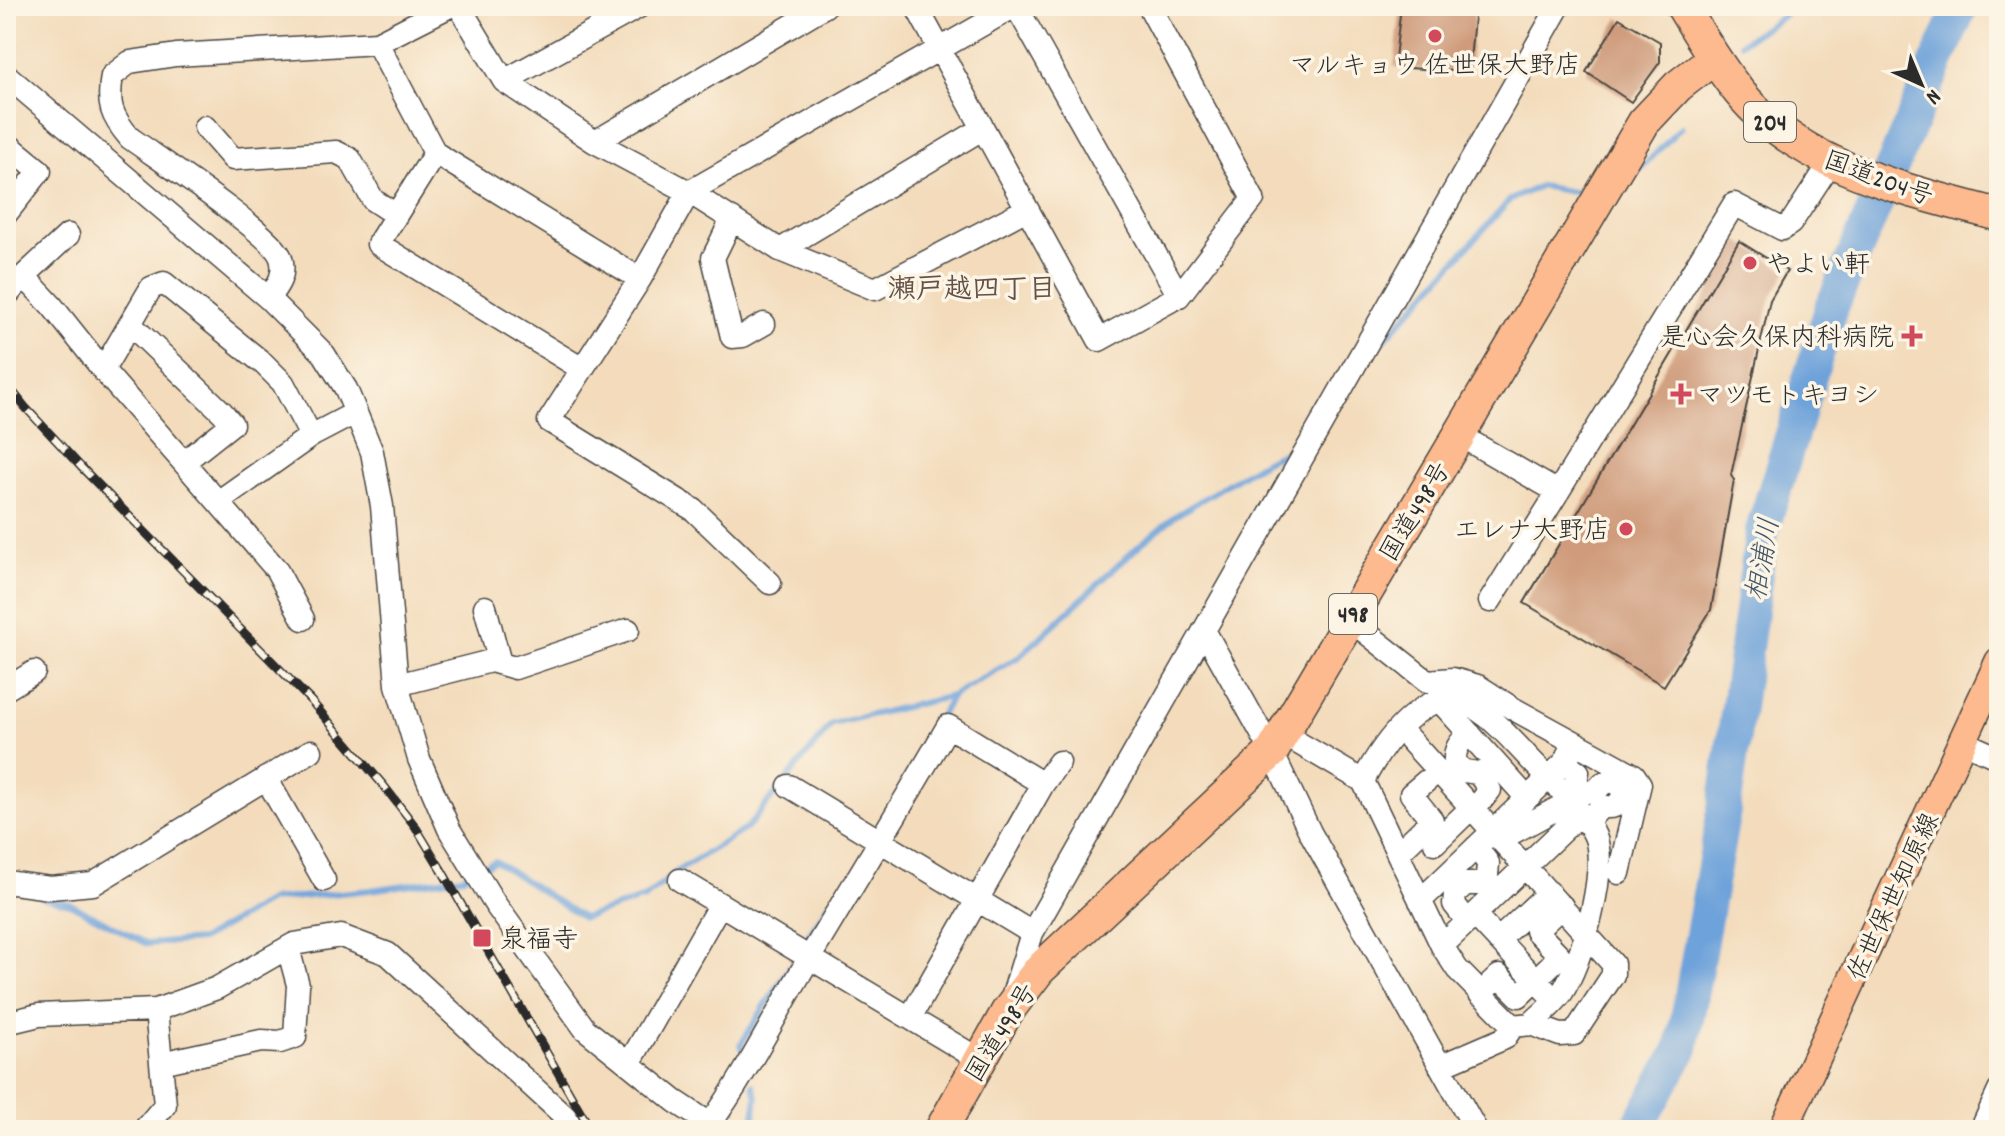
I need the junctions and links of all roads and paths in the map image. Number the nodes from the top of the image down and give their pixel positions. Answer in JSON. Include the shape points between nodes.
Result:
{"nodes":[{"id":1,"x":450,"y":6,"type":"edge"},
{"id":2,"x":459,"y":6,"type":"edge"},
{"id":3,"x":640,"y":6,"type":"edge"},
{"id":4,"x":825,"y":6,"type":"edge"},
{"id":5,"x":916,"y":6,"type":"edge"},
{"id":6,"x":1015,"y":6,"type":"edge"},
{"id":7,"x":1149,"y":6,"type":"edge"},
{"id":8,"x":1559,"y":6,"type":"edge"},
{"id":9,"x":1682,"y":6,"type":"edge"},
{"id":10,"x":377,"y":43,"type":"junction"},
{"id":11,"x":941,"y":49,"type":"junction"},
{"id":12,"x":1714,"y":58,"type":"junction"},
{"id":13,"x":6,"y":75,"type":"edge"},
{"id":14,"x":504,"y":81,"type":"junction"},
{"id":15,"x":205,"y":127,"type":"dead end"},
{"id":16,"x":982,"y":129,"type":"junction"},
{"id":17,"x":595,"y":142,"type":"junction"},
{"id":18,"x":6,"y":143,"type":"edge"},
{"id":19,"x":435,"y":153,"type":"junction"},
{"id":20,"x":1836,"y":164,"type":"junction"},
{"id":21,"x":689,"y":192,"type":"junction"},
{"id":22,"x":1027,"y":209,"type":"junction"},
{"id":23,"x":6,"y":213,"type":"edge"},
{"id":24,"x":396,"y":215,"type":"junction"},
{"id":25,"x":1999,"y":215,"type":"edge"},
{"id":26,"x":732,"y":219,"type":"junction"},
{"id":27,"x":68,"y":235,"type":"dead end"},
{"id":28,"x":780,"y":250,"type":"junction"},
{"id":29,"x":24,"y":276,"type":"junction"},
{"id":30,"x":640,"y":279,"type":"junction"},
{"id":31,"x":6,"y":292,"type":"edge"},
{"id":32,"x":1179,"y":296,"type":"junction"},
{"id":33,"x":268,"y":298,"type":"junction"},
{"id":34,"x":130,"y":324,"type":"junction"},
{"id":35,"x":764,"y":324,"type":"dead end"},
{"id":36,"x":582,"y":369,"type":"junction"},
{"id":37,"x":103,"y":370,"type":"junction"},
{"id":38,"x":355,"y":413,"type":"junction"},
{"id":39,"x":1459,"y":435,"type":"junction"},
{"id":40,"x":311,"y":436,"type":"junction"},
{"id":41,"x":184,"y":462,"type":"junction"},
{"id":42,"x":1558,"y":492,"type":"junction"},
{"id":43,"x":218,"y":502,"type":"junction"},
{"id":44,"x":770,"y":583,"type":"dead end"},
{"id":45,"x":1490,"y":601,"type":"dead end"},
{"id":46,"x":485,"y":607,"type":"dead end"},
{"id":47,"x":303,"y":619,"type":"dead end"},
{"id":48,"x":1350,"y":620,"type":"junction"},
{"id":49,"x":628,"y":630,"type":"dead end"},
{"id":50,"x":1204,"y":630,"type":"junction"},
{"id":51,"x":1999,"y":662,"type":"edge"},
{"id":52,"x":500,"y":663,"type":"junction"},
{"id":53,"x":34,"y":672,"type":"dead end"},
{"id":54,"x":397,"y":685,"type":"junction"},
{"id":55,"x":6,"y":689,"type":"edge"},
{"id":56,"x":1439,"y":700,"type":"junction"},
{"id":57,"x":1400,"y":729,"type":"junction"},
{"id":58,"x":1470,"y":734,"type":"junction"},
{"id":59,"x":1963,"y":742,"type":"junction"},
{"id":60,"x":1277,"y":743,"type":"junction"},
{"id":61,"x":311,"y":751,"type":"dead end"},
{"id":62,"x":1999,"y":758,"type":"edge"},
{"id":63,"x":1059,"y":762,"type":"dead end"},
{"id":64,"x":1438,"y":771,"type":"junction"},
{"id":65,"x":266,"y":778,"type":"junction"},
{"id":66,"x":1547,"y":778,"type":"junction"},
{"id":67,"x":1363,"y":781,"type":"junction"},
{"id":68,"x":1043,"y":784,"type":"junction"},
{"id":69,"x":789,"y":786,"type":"dead end"},
{"id":70,"x":1527,"y":798,"type":"junction"},
{"id":71,"x":1473,"y":809,"type":"junction"},
{"id":72,"x":1578,"y":813,"type":"junction"},
{"id":73,"x":1497,"y":835,"type":"junction"},
{"id":74,"x":1444,"y":841,"type":"dead end"},
{"id":75,"x":881,"y":842,"type":"junction"},
{"id":76,"x":1476,"y":847,"type":"junction"},
{"id":77,"x":1398,"y":853,"type":"junction"},
{"id":78,"x":1526,"y":867,"type":"junction"},
{"id":79,"x":1619,"y":873,"type":"dead end"},
{"id":80,"x":324,"y":880,"type":"dead end"},
{"id":81,"x":680,"y":880,"type":"dead end"},
{"id":82,"x":6,"y":882,"type":"edge"},
{"id":83,"x":1556,"y":899,"type":"junction"},
{"id":84,"x":978,"y":900,"type":"junction"},
{"id":85,"x":1420,"y":901,"type":"junction"},
{"id":86,"x":720,"y":904,"type":"junction"},
{"id":87,"x":1471,"y":919,"type":"junction"},
{"id":88,"x":1032,"y":933,"type":"junction"},
{"id":89,"x":1587,"y":934,"type":"junction"},
{"id":90,"x":1498,"y":940,"type":"junction"},
{"id":91,"x":1442,"y":946,"type":"junction"},
{"id":92,"x":288,"y":948,"type":"junction"},
{"id":93,"x":809,"y":957,"type":"junction"},
{"id":94,"x":1536,"y":980,"type":"junction"},
{"id":95,"x":1480,"y":994,"type":"junction"},
{"id":96,"x":1555,"y":1001,"type":"junction"},
{"id":97,"x":156,"y":1010,"type":"junction"},
{"id":98,"x":1007,"y":1012,"type":"junction"},
{"id":99,"x":910,"y":1018,"type":"junction"},
{"id":100,"x":6,"y":1023,"type":"edge"},
{"id":101,"x":1522,"y":1025,"type":"junction"},
{"id":102,"x":980,"y":1060,"type":"junction"},
{"id":103,"x":161,"y":1063,"type":"junction"},
{"id":104,"x":629,"y":1064,"type":"junction"},
{"id":105,"x":1440,"y":1066,"type":"junction"},
{"id":106,"x":1999,"y":1091,"type":"edge"},
{"id":107,"x":714,"y":1127,"type":"edge"},
{"id":108,"x":145,"y":1130,"type":"edge"},
{"id":109,"x":575,"y":1130,"type":"edge"},
{"id":110,"x":941,"y":1130,"type":"edge"},
{"id":111,"x":1476,"y":1130,"type":"edge"},
{"id":112,"x":1783,"y":1130,"type":"edge"},
{"id":113,"x":1981,"y":1130,"type":"edge"}],
"edges":[{"from":1,"to":10,"type":"street"},
{"from":2,"to":14,"type":"street"},
{"from":3,"to":14,"type":"street"},
{"from":4,"to":17,"type":"street"},
{"from":5,"to":11,"type":"street"},
{"from":6,"to":11,"type":"street"},
{"from":6,"to":32,"type":"street"},
{"from":7,"to":32,"type":"street","via":[[1253,199]]},
{"from":8,"to":50,"type":"street"},
{"from":9,"to":12,"type":"highway","name":"国道204号","number":"204"},
{"from":10,"to":19,"type":"street"},
{"from":10,"to":33,"type":"street","via":[[176,55],[130,62],[112,76],[113,118],[130,138],[262,234],[281,256],[283,274]]},
{"from":11,"to":16,"type":"street"},
{"from":11,"to":21,"type":"street"},
{"from":12,"to":20,"type":"highway","name":"国道204号","number":"204","via":[[1775,127]]},
{"from":12,"to":39,"type":"highway","name":"国道498号","number":"498","via":[[1644,122]]},
{"from":13,"to":33,"type":"street"},
{"from":14,"to":17,"type":"street"},
{"from":15,"to":24,"type":"street","via":[[233,159],[336,152],[350,159],[373,200]]},
{"from":16,"to":22,"type":"street"},
{"from":16,"to":28,"type":"street"},
{"from":17,"to":21,"type":"street"},
{"from":18,"to":23,"type":"street","via":[[40,171]]},
{"from":19,"to":24,"type":"street"},
{"from":19,"to":30,"type":"street"},
{"from":20,"to":25,"type":"highway","name":"国道204号","number":"204"},
{"from":20,"to":42,"type":"street","via":[[1782,229],[1734,204]]},
{"from":21,"to":26,"type":"street"},
{"from":21,"to":30,"type":"street"},
{"from":22,"to":28,"type":"street","via":[[875,289]]},
{"from":22,"to":32,"type":"street","via":[[1099,340]]},
{"from":24,"to":36,"type":"street","via":[[378,244]]},
{"from":26,"to":28,"type":"street"},
{"from":26,"to":35,"type":"street","via":[[713,258],[732,337]]},
{"from":27,"to":29,"type":"street"},
{"from":29,"to":31,"type":"street"},
{"from":29,"to":37,"type":"street"},
{"from":30,"to":36,"type":"street"},
{"from":33,"to":38,"type":"street","via":[[324,354]]},
{"from":34,"to":37,"type":"street"},
{"from":34,"to":40,"type":"street","via":[[151,288],[164,283],[283,383]]},
{"from":34,"to":41,"type":"street","via":[[232,424]]},
{"from":36,"to":44,"type":"street","via":[[549,421],[694,510]]},
{"from":37,"to":41,"type":"street"},
{"from":38,"to":40,"type":"street"},
{"from":38,"to":54,"type":"street","via":[[372,452],[382,506]]},
{"from":39,"to":42,"type":"street"},
{"from":39,"to":48,"type":"highway","name":"国道498号","number":"498"},
{"from":40,"to":43,"type":"street"},
{"from":41,"to":43,"type":"street"},
{"from":42,"to":45,"type":"street"},
{"from":43,"to":47,"type":"street","via":[[276,569]]},
{"from":46,"to":52,"type":"street"},
{"from":48,"to":60,"type":"highway","name":"国道498号","number":"498"},
{"from":48,"to":79,"type":"street","via":[[1427,681],[1453,679],[1478,686],[1634,775],[1640,784]]},
{"from":49,"to":52,"type":"street","via":[[515,668]]},
{"from":50,"to":60,"type":"street"},
{"from":50,"to":88,"type":"street"},
{"from":51,"to":59,"type":"main road","name":"佐世保世知原線"},
{"from":52,"to":54,"type":"street"},
{"from":53,"to":55,"type":"street"},
{"from":54,"to":104,"type":"street","via":[[419,759],[449,829],[585,1029]]},
{"from":56,"to":57,"type":"street"},
{"from":56,"to":58,"type":"street"},
{"from":56,"to":66,"type":"street","via":[[1464,701],[1485,712]]},
{"from":57,"to":64,"type":"street"},
{"from":57,"to":67,"type":"street","via":[[1378,753]]},
{"from":58,"to":70,"type":"street"},
{"from":58,"to":71,"type":"street","via":[[1460,741],[1455,763],[1478,773],[1490,790]]},
{"from":59,"to":62,"type":"street"},
{"from":59,"to":112,"type":"main road","name":"佐世保世知原線"},
{"from":60,"to":67,"type":"street"},
{"from":60,"to":98,"type":"highway","name":"国道498号","number":"498","via":[[1039,970]]},
{"from":60,"to":105,"type":"street","via":[[1310,832]]},
{"from":61,"to":65,"type":"street"},
{"from":63,"to":68,"type":"street"},
{"from":64,"to":71,"type":"street"},
{"from":64,"to":77,"type":"street","via":[[1411,794],[1432,820]]},
{"from":65,"to":80,"type":"street"},
{"from":65,"to":82,"type":"street","via":[[93,884],[50,888]]},
{"from":66,"to":70,"type":"street"},
{"from":66,"to":72,"type":"street"},
{"from":66,"to":72,"type":"street","via":[[1571,762],[1596,767],[1602,774],[1601,793]]},
{"from":67,"to":77,"type":"street"},
{"from":68,"to":75,"type":"street","via":[[948,726]]},
{"from":68,"to":84,"type":"street"},
{"from":69,"to":75,"type":"street"},
{"from":70,"to":73,"type":"street"},
{"from":71,"to":73,"type":"street"},
{"from":71,"to":74,"type":"street"},
{"from":72,"to":73,"type":"street"},
{"from":72,"to":78,"type":"street"},
{"from":72,"to":89,"type":"street","via":[[1596,838],[1598,866]]},
{"from":73,"to":76,"type":"street"},
{"from":73,"to":78,"type":"street"},
{"from":75,"to":84,"type":"street"},
{"from":75,"to":93,"type":"street"},
{"from":76,"to":85,"type":"street"},
{"from":76,"to":87,"type":"street","via":[[1488,863],[1487,876],[1479,884],[1465,884],[1454,904]]},
{"from":77,"to":85,"type":"street"},
{"from":78,"to":83,"type":"street"},
{"from":78,"to":87,"type":"street"},
{"from":81,"to":86,"type":"street"},
{"from":83,"to":89,"type":"street"},
{"from":83,"to":90,"type":"street","via":[[1520,912]]},
{"from":83,"to":94,"type":"street","via":[[1536,931],[1560,956]]},
{"from":84,"to":88,"type":"street"},
{"from":84,"to":99,"type":"street"},
{"from":85,"to":91,"type":"street"},
{"from":86,"to":93,"type":"street"},
{"from":86,"to":104,"type":"street"},
{"from":87,"to":90,"type":"street"},
{"from":87,"to":91,"type":"street"},
{"from":88,"to":98,"type":"street"},
{"from":89,"to":96,"type":"street"},
{"from":89,"to":101,"type":"street","via":[[1613,964],[1613,975],[1574,1034]]},
{"from":90,"to":94,"type":"street"},
{"from":91,"to":95,"type":"street"},
{"from":92,"to":97,"type":"street","via":[[217,988]]},
{"from":92,"to":103,"type":"street","via":[[298,985],[295,1037]]},
{"from":92,"to":109,"type":"street","via":[[341,936],[388,954]]},
{"from":93,"to":99,"type":"street"},
{"from":93,"to":107,"type":"street"},
{"from":94,"to":95,"type":"street","via":[[1519,996],[1499,976]]},
{"from":94,"to":96,"type":"street"},
{"from":95,"to":101,"type":"street"},
{"from":96,"to":101,"type":"street"},
{"from":97,"to":100,"type":"street","via":[[39,1015]]},
{"from":97,"to":103,"type":"street"},
{"from":98,"to":102,"type":"highway","name":"国道498号","number":"498"},
{"from":99,"to":102,"type":"street"},
{"from":101,"to":105,"type":"street","via":[[1505,1038]]},
{"from":102,"to":110,"type":"highway","name":"国道498号","number":"498"},
{"from":103,"to":108,"type":"street","via":[[165,1105]]},
{"from":104,"to":107,"type":"street"},
{"from":105,"to":111,"type":"street"},
{"from":106,"to":113,"type":"street"}]}
